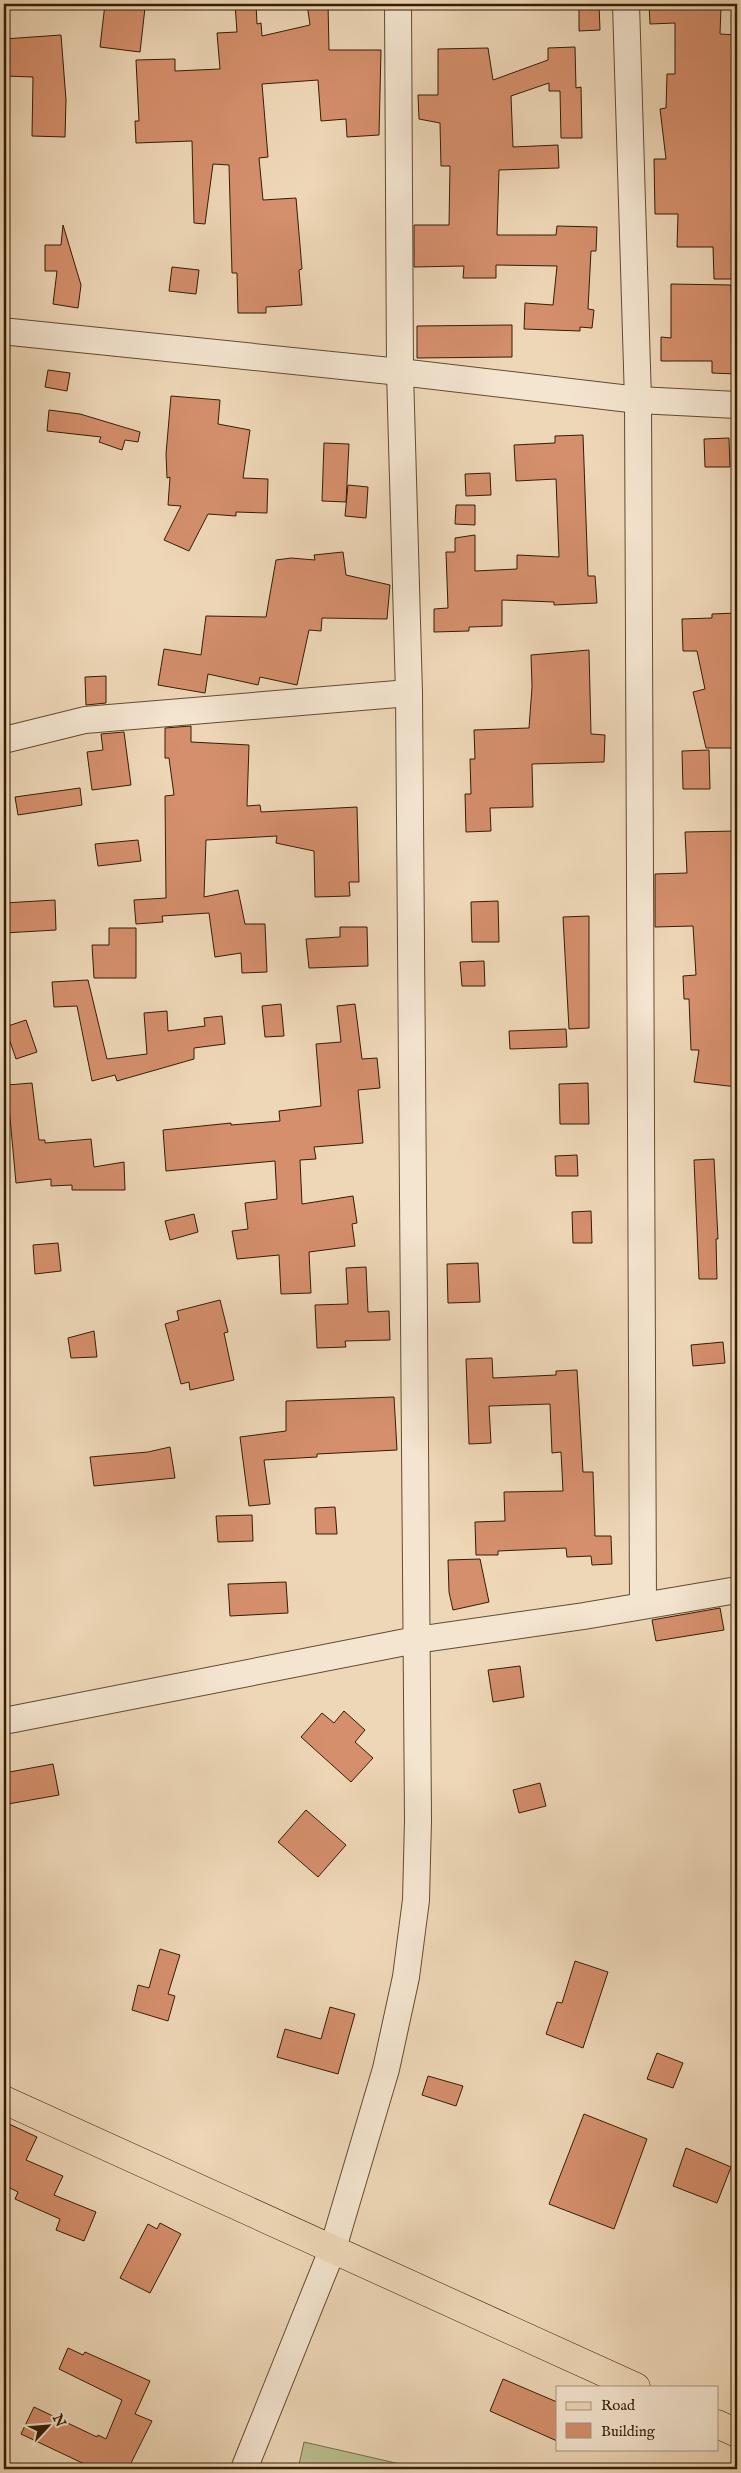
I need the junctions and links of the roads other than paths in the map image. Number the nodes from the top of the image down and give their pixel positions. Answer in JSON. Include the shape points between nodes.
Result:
{"nodes":[{"id":1,"x":398,"y":4,"type":"edge"},
{"id":2,"x":626,"y":4,"type":"edge"},
{"id":3,"x":11,"y":332,"type":"dead end"},
{"id":4,"x":400,"y":372,"type":"junction"},
{"id":5,"x":638,"y":400,"type":"junction"},
{"id":6,"x":737,"y":405,"type":"edge"},
{"id":7,"x":409,"y":693,"type":"junction"},
{"id":8,"x":4,"y":740,"type":"edge"},
{"id":9,"x":737,"y":1590,"type":"edge"},
{"id":10,"x":643,"y":1605,"type":"junction"},
{"id":11,"x":416,"y":1640,"type":"junction"},
{"id":12,"x":4,"y":1721,"type":"edge"},
{"id":13,"x":4,"y":2100,"type":"edge"},
{"id":14,"x":333,"y":2248,"type":"junction"},
{"id":15,"x":634,"y":2386,"type":"edge"},
{"id":16,"x":718,"y":2424,"type":"edge"},
{"id":17,"x":737,"y":2433,"type":"edge"},
{"id":18,"x":244,"y":2469,"type":"edge"}],
"edges":[{"from":1,"to":4,"type":"street"},
{"from":2,"to":5,"type":"street"},
{"from":3,"to":4,"type":"street"},
{"from":4,"to":5,"type":"street"},
{"from":4,"to":7,"type":"street"},
{"from":5,"to":6,"type":"street"},
{"from":5,"to":10,"type":"street"},
{"from":7,"to":8,"type":"street","via":[[85,720]]},
{"from":7,"to":11,"type":"street"},
{"from":9,"to":10,"type":"street"},
{"from":10,"to":11,"type":"street"},
{"from":11,"to":12,"type":"street"},
{"from":11,"to":14,"type":"street","via":[[416,1900],[406,1977],[386,2069]]},
{"from":13,"to":14,"type":"main road"},
{"from":14,"to":15,"type":"main road"},
{"from":14,"to":18,"type":"street"},
{"from":16,"to":17,"type":"main road"}]}
